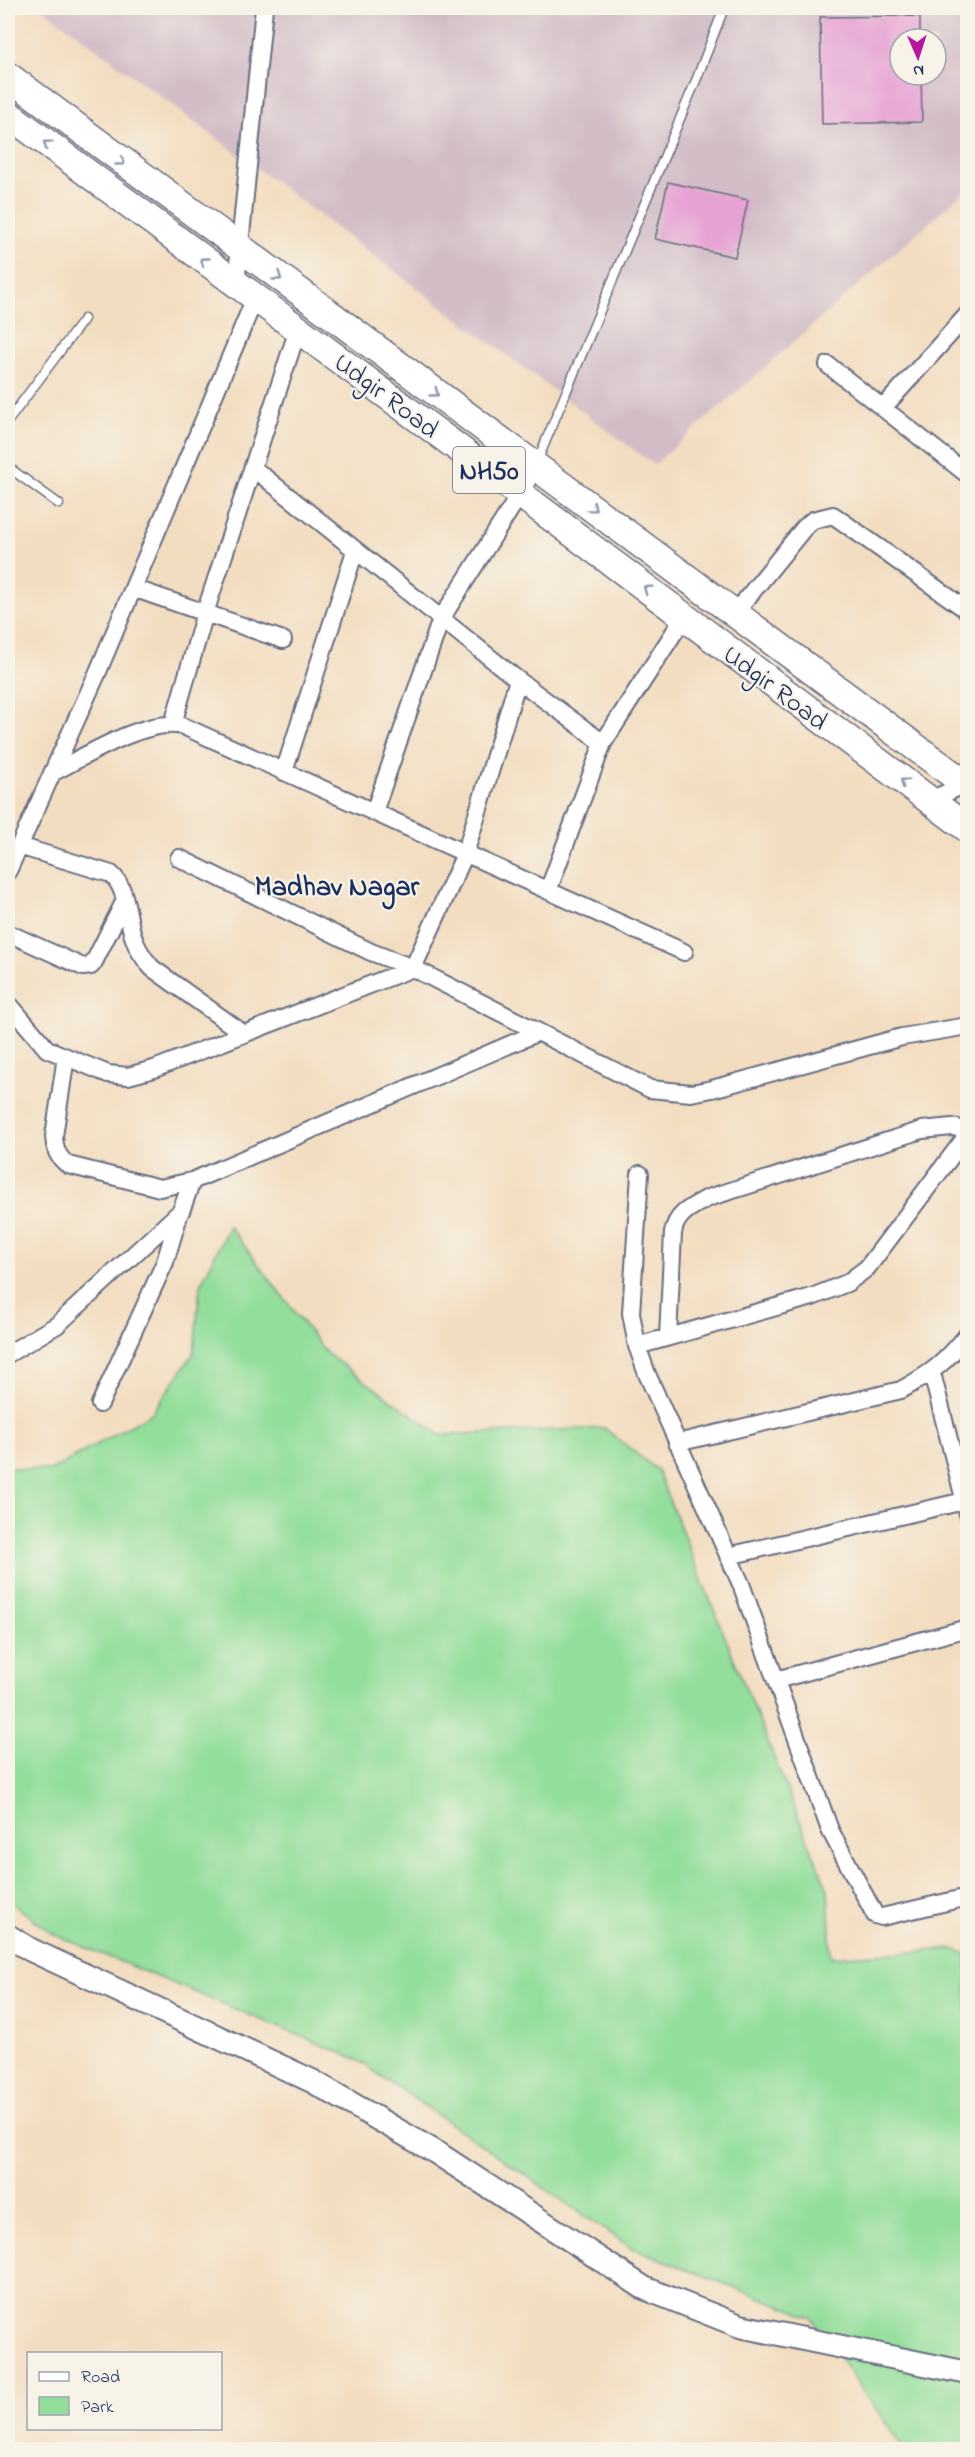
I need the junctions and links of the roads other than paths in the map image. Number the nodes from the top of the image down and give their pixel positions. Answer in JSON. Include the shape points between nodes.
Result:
{"nodes":[{"id":1,"x":264,"y":8,"type":"edge"},
{"id":2,"x":724,"y":8,"type":"edge"},
{"id":3,"x":8,"y":76,"type":"edge"},
{"id":4,"x":8,"y":114,"type":"edge"},
{"id":5,"x":241,"y":250,"type":"junction"},
{"id":6,"x":246,"y":291,"type":"junction"},
{"id":7,"x":968,"y":314,"type":"edge"},
{"id":8,"x":84,"y":319,"type":"dead end"},
{"id":9,"x":298,"y":329,"type":"junction"},
{"id":10,"x":828,"y":365,"type":"dead end"},
{"id":11,"x":883,"y":408,"type":"junction"},
{"id":12,"x":8,"y":421,"type":"edge"},
{"id":13,"x":535,"y":466,"type":"junction"},
{"id":14,"x":8,"y":467,"type":"edge"},
{"id":15,"x":253,"y":468,"type":"junction"},
{"id":16,"x":968,"y":475,"type":"edge"},
{"id":17,"x":520,"y":494,"type":"junction"},
{"id":18,"x":59,"y":504,"type":"dead end"},
{"id":19,"x":355,"y":551,"type":"junction"},
{"id":20,"x":133,"y":588,"type":"junction"},
{"id":21,"x":968,"y":611,"type":"edge"},
{"id":22,"x":205,"y":613,"type":"junction"},
{"id":23,"x":735,"y":614,"type":"junction"},
{"id":24,"x":684,"y":617,"type":"junction"},
{"id":25,"x":441,"y":619,"type":"junction"},
{"id":26,"x":283,"y":640,"type":"dead end"},
{"id":27,"x":518,"y":680,"type":"junction"},
{"id":28,"x":173,"y":724,"type":"junction"},
{"id":29,"x":603,"y":743,"type":"junction"},
{"id":30,"x":52,"y":772,"type":"junction"},
{"id":31,"x":284,"y":772,"type":"junction"},
{"id":32,"x":967,"y":783,"type":"edge"},
{"id":33,"x":929,"y":801,"type":"junction"},
{"id":34,"x":374,"y":812,"type":"junction"},
{"id":35,"x":968,"y":830,"type":"edge"},
{"id":36,"x":19,"y":846,"type":"junction"},
{"id":37,"x":465,"y":854,"type":"junction"},
{"id":38,"x":179,"y":858,"type":"dead end"},
{"id":39,"x":8,"y":871,"type":"edge"},
{"id":40,"x":548,"y":891,"type":"junction"},
{"id":41,"x":124,"y":902,"type":"junction"},
{"id":42,"x":8,"y":933,"type":"edge"},
{"id":43,"x":684,"y":952,"type":"dead end"},
{"id":44,"x":413,"y":968,"type":"junction"},
{"id":45,"x":8,"y":1003,"type":"edge"},
{"id":46,"x":968,"y":1026,"type":"edge"},
{"id":47,"x":539,"y":1032,"type":"junction"},
{"id":48,"x":244,"y":1034,"type":"junction"},
{"id":49,"x":66,"y":1057,"type":"junction"},
{"id":50,"x":968,"y":1132,"type":"edge"},
{"id":51,"x":639,"y":1174,"type":"dead end"},
{"id":52,"x":192,"y":1181,"type":"junction"},
{"id":53,"x":181,"y":1211,"type":"junction"},
{"id":54,"x":968,"y":1334,"type":"edge"},
{"id":55,"x":668,"y":1337,"type":"junction"},
{"id":56,"x":637,"y":1346,"type":"junction"},
{"id":57,"x":8,"y":1354,"type":"edge"},
{"id":58,"x":932,"y":1373,"type":"junction"},
{"id":59,"x":99,"y":1404,"type":"dead end"},
{"id":60,"x":677,"y":1443,"type":"junction"},
{"id":61,"x":966,"y":1508,"type":"edge"},
{"id":62,"x":728,"y":1556,"type":"junction"},
{"id":63,"x":968,"y":1628,"type":"edge"},
{"id":64,"x":776,"y":1680,"type":"junction"},
{"id":65,"x":968,"y":1897,"type":"edge"},
{"id":66,"x":8,"y":1936,"type":"edge"},
{"id":67,"x":968,"y":2373,"type":"edge"}],
"edges":[{"from":1,"to":5,"type":"street"},
{"from":2,"to":13,"type":"lane"},
{"from":3,"to":5,"type":"highway","name":"Udgir Road","number":"NH50","one_way":true},
{"from":6,"to":4,"type":"highway","name":"Udgir Road","number":"NH50","one_way":true},
{"from":5,"to":6,"type":"street"},
{"from":5,"to":13,"type":"highway","name":"Udgir Road","number":"NH50","one_way":true},
{"from":6,"to":9,"type":"highway","name":"Udgir Road","number":"NH50"},
{"from":6,"to":20,"type":"street"},
{"from":7,"to":11,"type":"street"},
{"from":8,"to":12,"type":"lane"},
{"from":9,"to":15,"type":"street"},
{"from":9,"to":17,"type":"highway","name":"Udgir Road","number":"NH50"},
{"from":10,"to":11,"type":"street"},
{"from":11,"to":16,"type":"street"},
{"from":13,"to":17,"type":"street"},
{"from":13,"to":23,"type":"highway","name":"Udgir Road","number":"NH50","one_way":true},
{"from":14,"to":18,"type":"lane"},
{"from":15,"to":19,"type":"street"},
{"from":15,"to":22,"type":"street"},
{"from":24,"to":17,"type":"highway","name":"Udgir Road","number":"NH50","one_way":true},
{"from":17,"to":25,"type":"street"},
{"from":19,"to":25,"type":"street"},
{"from":19,"to":31,"type":"street"},
{"from":20,"to":22,"type":"street"},
{"from":20,"to":30,"type":"street"},
{"from":21,"to":23,"type":"street","via":[[833,515],[813,520],[804,528]]},
{"from":22,"to":26,"type":"street"},
{"from":22,"to":28,"type":"street"},
{"from":23,"to":32,"type":"highway","name":"Udgir Road","number":"NH50"},
{"from":24,"to":29,"type":"street"},
{"from":33,"to":24,"type":"highway","name":"Udgir Road","number":"NH50","one_way":true},
{"from":25,"to":27,"type":"street"},
{"from":25,"to":34,"type":"street"},
{"from":27,"to":29,"type":"street"},
{"from":27,"to":37,"type":"street"},
{"from":28,"to":30,"type":"street","via":[[147,727]]},
{"from":28,"to":31,"type":"street"},
{"from":29,"to":40,"type":"street"},
{"from":30,"to":36,"type":"street"},
{"from":31,"to":34,"type":"street"},
{"from":32,"to":33,"type":"street"},
{"from":33,"to":35,"type":"highway","name":"Udgir Road","number":"NH50"},
{"from":34,"to":37,"type":"street"},
{"from":36,"to":39,"type":"street"},
{"from":36,"to":41,"type":"street","via":[[111,874],[119,884]]},
{"from":37,"to":40,"type":"street"},
{"from":37,"to":44,"type":"street"},
{"from":38,"to":44,"type":"street","via":[[371,952]]},
{"from":40,"to":43,"type":"street"},
{"from":41,"to":42,"type":"street","via":[[94,962],[87,967]]},
{"from":41,"to":48,"type":"street","via":[[140,955],[152,969]]},
{"from":44,"to":47,"type":"street"},
{"from":44,"to":48,"type":"street"},
{"from":45,"to":49,"type":"street","via":[[47,1049]]},
{"from":46,"to":47,"type":"street","via":[[902,1037],[691,1093],[650,1089]]},
{"from":47,"to":52,"type":"street"},
{"from":48,"to":49,"type":"street","via":[[128,1076],[108,1074]]},
{"from":49,"to":52,"type":"street","via":[[54,1136],[60,1158],[68,1165],[160,1188]]},
{"from":50,"to":55,"type":"street","via":[[867,1268],[846,1283],[812,1297]]},
{"from":50,"to":55,"type":"street","via":[[952,1127],[922,1130],[708,1198],[687,1209],[678,1217],[673,1233]]},
{"from":51,"to":56,"type":"street","via":[[632,1313]]},
{"from":52,"to":53,"type":"street"},
{"from":53,"to":57,"type":"street","via":[[57,1325]]},
{"from":53,"to":59,"type":"street","via":[[165,1262]]},
{"from":54,"to":58,"type":"street"},
{"from":55,"to":56,"type":"street"},
{"from":56,"to":60,"type":"street"},
{"from":58,"to":60,"type":"street","via":[[901,1390]]},
{"from":58,"to":61,"type":"street"},
{"from":60,"to":62,"type":"street"},
{"from":61,"to":62,"type":"street"},
{"from":62,"to":64,"type":"street"},
{"from":63,"to":64,"type":"street"},
{"from":64,"to":65,"type":"street","via":[[830,1830],[874,1915],[882,1917]]},
{"from":66,"to":67,"type":"main road","via":[[312,2081],[437,2152],[644,2288],[740,2326]]}]}
